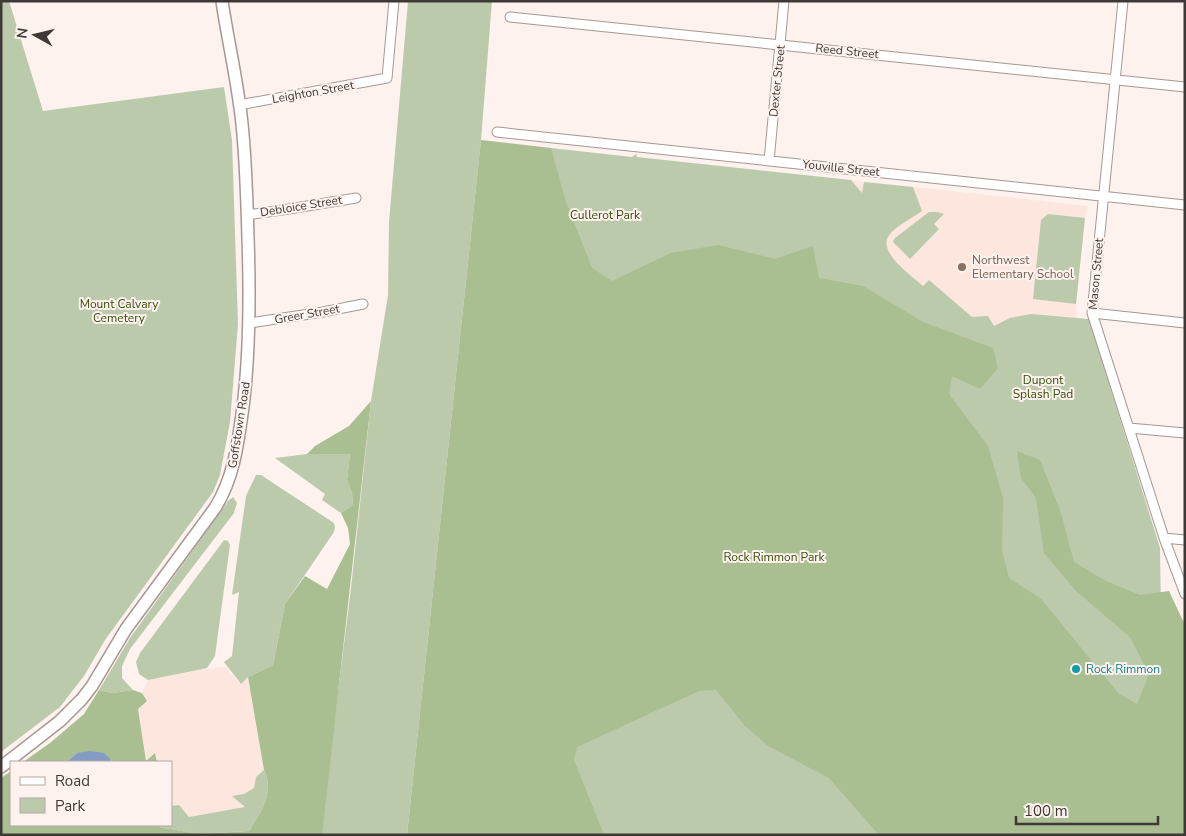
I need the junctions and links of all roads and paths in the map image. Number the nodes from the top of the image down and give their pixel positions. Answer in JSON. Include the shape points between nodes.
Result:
{"nodes":[{"id":1,"x":222,"y":1,"type":"edge"},
{"id":2,"x":394,"y":1,"type":"edge"},
{"id":3,"x":784,"y":1,"type":"edge"},
{"id":4,"x":1123,"y":1,"type":"edge"},
{"id":5,"x":510,"y":16,"type":"dead end"},
{"id":6,"x":780,"y":44,"type":"junction"},
{"id":7,"x":1115,"y":80,"type":"junction"},
{"id":8,"x":1185,"y":88,"type":"edge"},
{"id":9,"x":240,"y":105,"type":"junction"},
{"id":10,"x":497,"y":132,"type":"dead end"},
{"id":11,"x":769,"y":161,"type":"junction"},
{"id":12,"x":1103,"y":196,"type":"junction"},
{"id":13,"x":356,"y":198,"type":"dead end"},
{"id":14,"x":1185,"y":205,"type":"edge"},
{"id":15,"x":247,"y":214,"type":"junction"},
{"id":16,"x":363,"y":304,"type":"dead end"},
{"id":17,"x":1092,"y":313,"type":"junction"},
{"id":18,"x":250,"y":323,"type":"junction"},
{"id":19,"x":1185,"y":323,"type":"edge"},
{"id":20,"x":1129,"y":428,"type":"junction"},
{"id":21,"x":1185,"y":433,"type":"edge"},
{"id":22,"x":1164,"y":538,"type":"junction"},
{"id":23,"x":1185,"y":540,"type":"edge"},
{"id":24,"x":1185,"y":594,"type":"edge"},
{"id":25,"x":1,"y":767,"type":"edge"}],
"edges":[{"from":1,"to":9,"type":"main road","name":"Goffstown Road"},
{"from":2,"to":9,"type":"street","name":"Leighton Street","via":[[387,78]]},
{"from":3,"to":6,"type":"street","name":"Dexter Street"},
{"from":4,"to":7,"type":"street","name":"Mason Street"},
{"from":5,"to":6,"type":"street","name":"Reed Street"},
{"from":6,"to":7,"type":"street","name":"Reed Street"},
{"from":6,"to":11,"type":"street","name":"Dexter Street"},
{"from":7,"to":8,"type":"street","name":"Reed Street"},
{"from":7,"to":12,"type":"street","name":"Mason Street"},
{"from":9,"to":15,"type":"main road","name":"Goffstown Road"},
{"from":10,"to":11,"type":"street","name":"Youville Street"},
{"from":11,"to":12,"type":"street","name":"Youville Street"},
{"from":12,"to":14,"type":"street","name":"Youville Street"},
{"from":12,"to":17,"type":"street","name":"Mason Street"},
{"from":13,"to":15,"type":"street","name":"Debloice Street"},
{"from":15,"to":18,"type":"main road","name":"Goffstown Road"},
{"from":16,"to":18,"type":"street","name":"Greer Street"},
{"from":17,"to":19,"type":"street"},
{"from":17,"to":20,"type":"street","name":"Mason Street"},
{"from":18,"to":25,"type":"main road","name":"Goffstown Road","via":[[238,440],[231,474],[221,498],[126,629],[82,699],[60,721]]},
{"from":20,"to":21,"type":"street"},
{"from":20,"to":22,"type":"street","name":"Mason Street"},
{"from":22,"to":23,"type":"street"},
{"from":22,"to":24,"type":"street","name":"Mason Street"}]}
